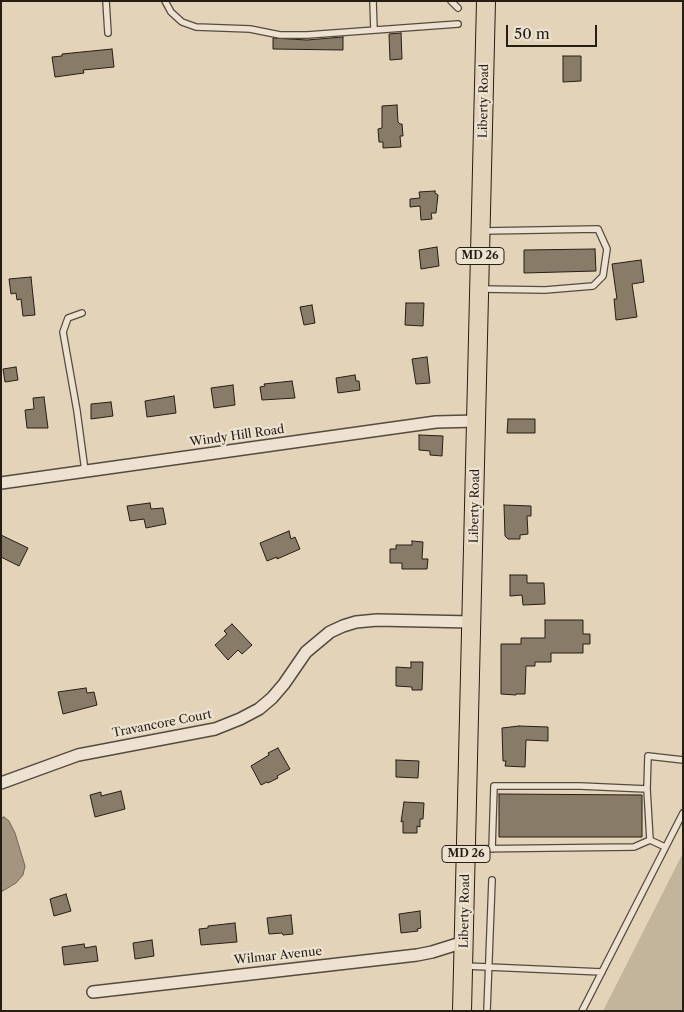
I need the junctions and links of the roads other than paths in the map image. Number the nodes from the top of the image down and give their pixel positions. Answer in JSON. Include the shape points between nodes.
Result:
{"nodes":[{"id":1,"x":106,"y":1,"type":"edge"},
{"id":2,"x":165,"y":1,"type":"edge"},
{"id":3,"x":373,"y":1,"type":"edge"},
{"id":4,"x":451,"y":1,"type":"edge"},
{"id":5,"x":486,"y":1,"type":"edge"},
{"id":6,"x":458,"y":8,"type":"dead end"},
{"id":7,"x":458,"y":24,"type":"dead end"},
{"id":8,"x":374,"y":30,"type":"junction"},
{"id":9,"x":108,"y":33,"type":"dead end"},
{"id":10,"x":481,"y":232,"type":"junction"},
{"id":11,"x":480,"y":289,"type":"junction"},
{"id":12,"x":82,"y":313,"type":"dead end"},
{"id":13,"x":477,"y":421,"type":"junction"},
{"id":14,"x":85,"y":471,"type":"junction"},
{"id":15,"x":1,"y":483,"type":"edge"},
{"id":16,"x":472,"y":622,"type":"junction"},
{"id":17,"x":683,"y":760,"type":"edge"},
{"id":18,"x":1,"y":783,"type":"edge"},
{"id":19,"x":647,"y":788,"type":"junction"},
{"id":20,"x":683,"y":813,"type":"edge"},
{"id":21,"x":650,"y":840,"type":"junction"},
{"id":22,"x":665,"y":847,"type":"junction"},
{"id":23,"x":466,"y":849,"type":"junction"},
{"id":24,"x":492,"y":849,"type":"junction"},
{"id":25,"x":492,"y":880,"type":"dead end"},
{"id":26,"x":464,"y":942,"type":"junction"},
{"id":27,"x":463,"y":966,"type":"junction"},
{"id":28,"x":489,"y":967,"type":"junction"},
{"id":29,"x":602,"y":972,"type":"junction"},
{"id":30,"x":92,"y":992,"type":"dead end"},
{"id":31,"x":462,"y":1011,"type":"edge"},
{"id":32,"x":487,"y":1011,"type":"edge"},
{"id":33,"x":582,"y":1011,"type":"edge"}],
"edges":[{"from":1,"to":9,"type":"lane"},
{"from":2,"to":8,"type":"lane","via":[[182,22],[196,27],[250,29],[280,35]]},
{"from":3,"to":8,"type":"lane"},
{"from":4,"to":6,"type":"lane"},
{"from":5,"to":10,"type":"main road","name":"Liberty Road","number":"MD 26"},
{"from":7,"to":8,"type":"lane"},
{"from":10,"to":11,"type":"main road","name":"Liberty Road","number":"MD 26"},
{"from":10,"to":11,"type":"lane","via":[[598,229],[606,249],[603,276],[593,286],[545,290]]},
{"from":11,"to":13,"type":"main road","name":"Liberty Road","number":"MD 26"},
{"from":12,"to":14,"type":"lane","via":[[68,318],[63,332]]},
{"from":13,"to":14,"type":"street","name":"Windy Hill Road","via":[[436,422]]},
{"from":13,"to":16,"type":"main road","name":"Liberty Road","number":"MD 26"},
{"from":14,"to":15,"type":"street","name":"Windy Hill Road"},
{"from":16,"to":18,"type":"street","name":"Travancore Court","via":[[377,620],[343,626],[330,632],[306,652],[272,698],[240,718],[215,729],[78,755]]},
{"from":16,"to":23,"type":"main road","name":"Liberty Road","number":"MD 26"},
{"from":17,"to":19,"type":"lane","via":[[648,756]]},
{"from":19,"to":21,"type":"lane"},
{"from":19,"to":24,"type":"lane","via":[[494,786]]},
{"from":20,"to":22,"type":"lane"},
{"from":21,"to":22,"type":"lane"},
{"from":21,"to":24,"type":"lane","via":[[634,848]]},
{"from":22,"to":29,"type":"lane"},
{"from":23,"to":24,"type":"lane"},
{"from":23,"to":26,"type":"main road","name":"Liberty Road","number":"MD 26"},
{"from":25,"to":28,"type":"lane"},
{"from":26,"to":27,"type":"main road","name":"Liberty Road","number":"MD 26"},
{"from":26,"to":30,"type":"street","name":"Wilmar Avenue","via":[[417,955]]},
{"from":27,"to":28,"type":"lane"},
{"from":27,"to":31,"type":"main road","name":"Liberty Road","number":"MD 26"},
{"from":28,"to":29,"type":"lane"},
{"from":28,"to":32,"type":"lane"},
{"from":29,"to":33,"type":"lane"}]}
